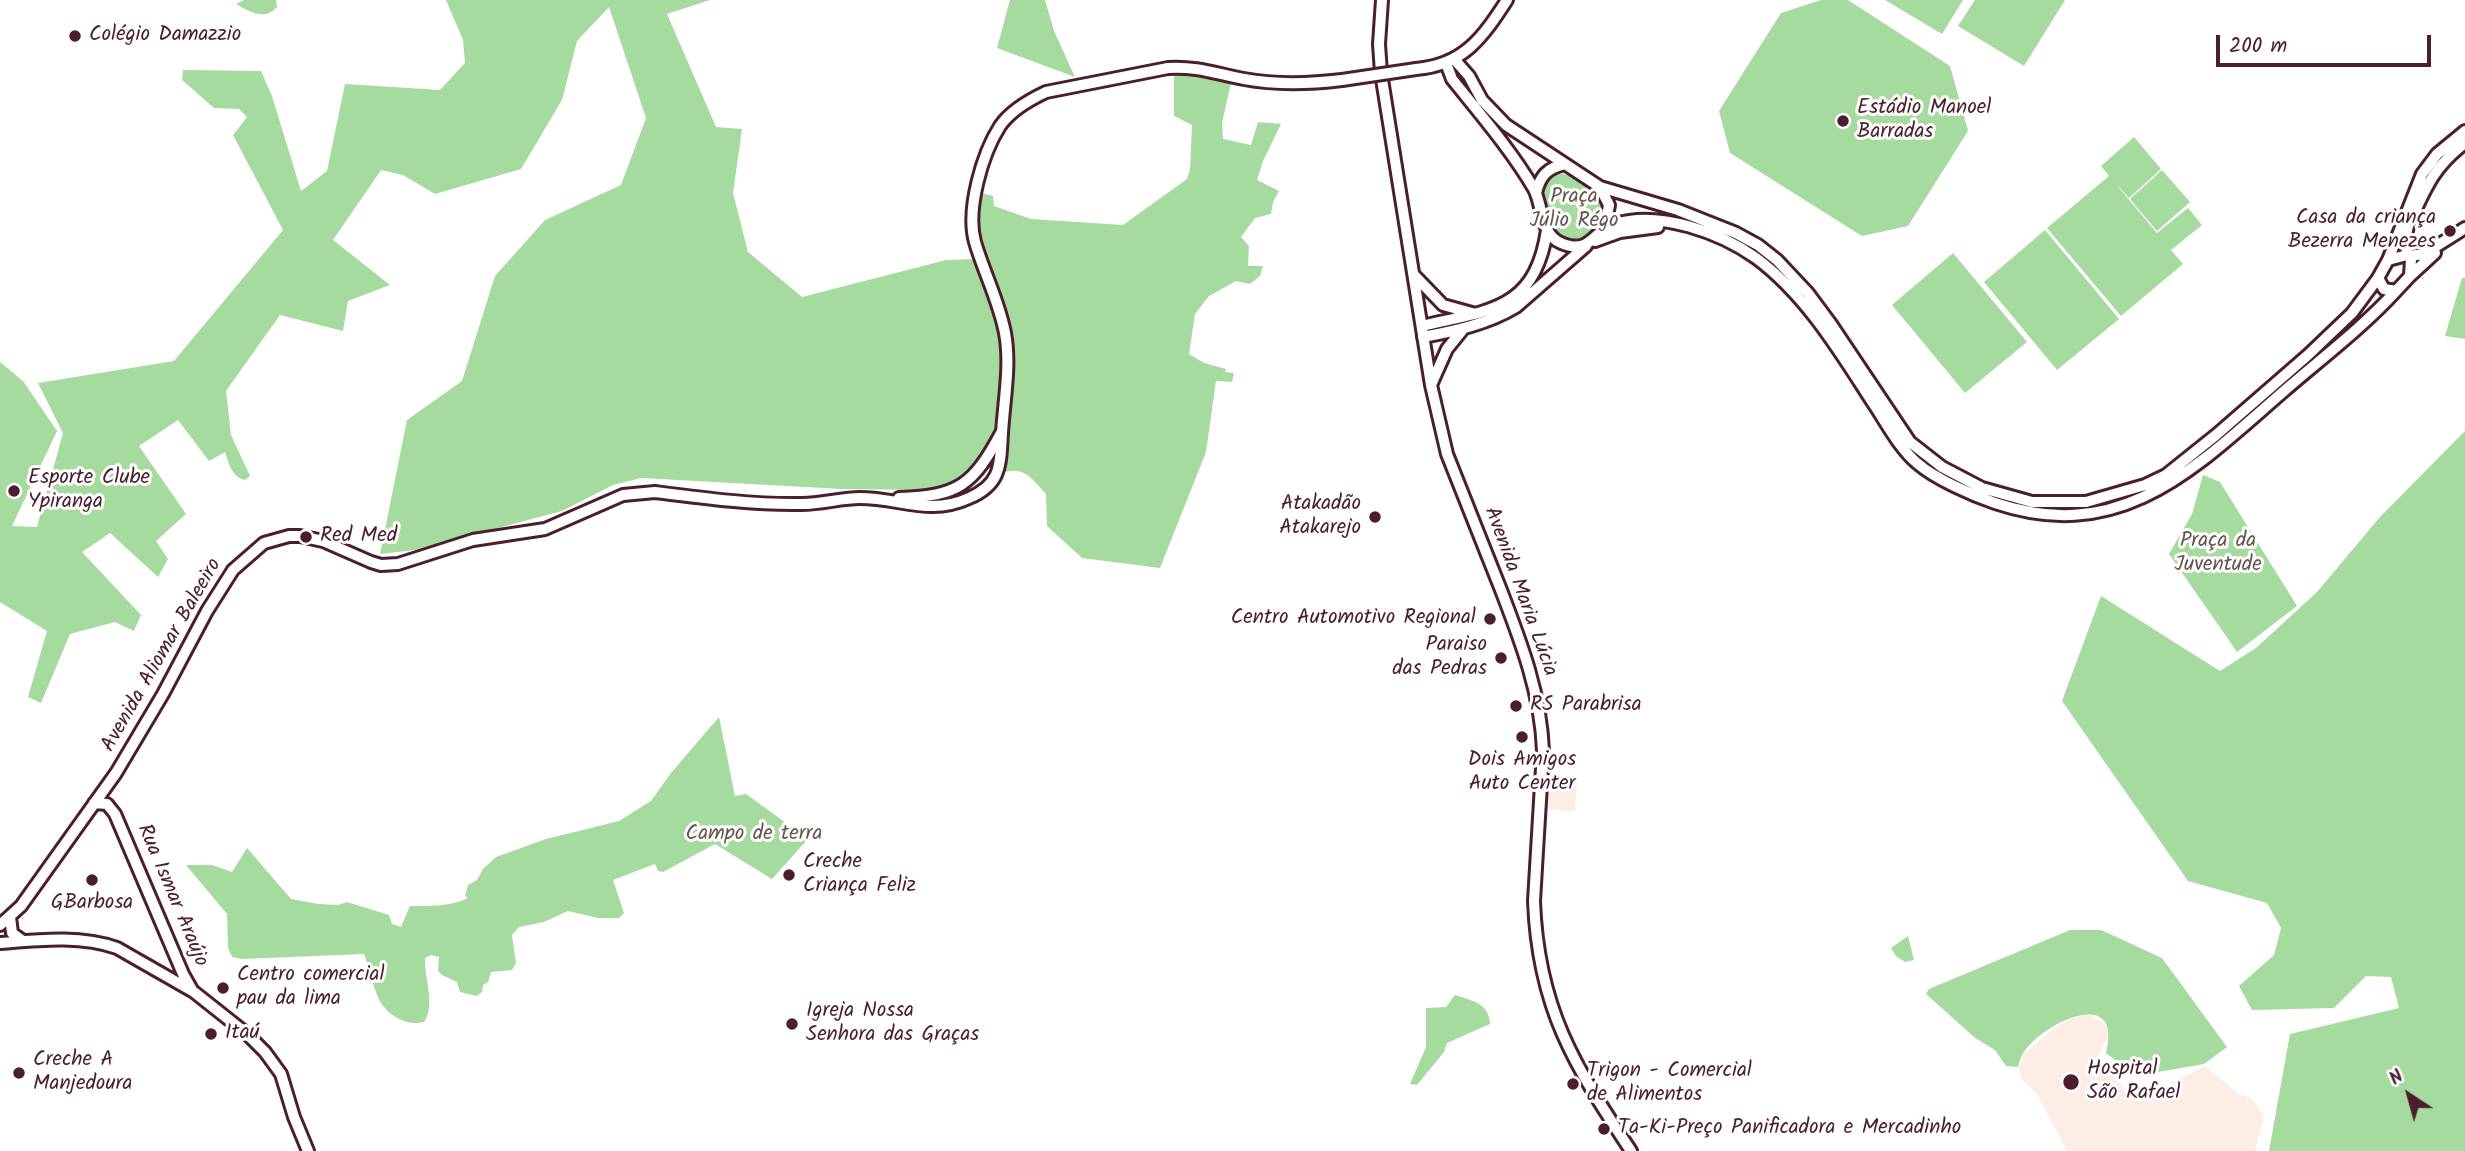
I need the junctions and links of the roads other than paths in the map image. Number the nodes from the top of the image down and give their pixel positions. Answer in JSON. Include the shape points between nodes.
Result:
{"nodes":[{"id":1,"x":1382,"y":0,"type":"edge"},
{"id":2,"x":1507,"y":0,"type":"edge"},
{"id":3,"x":1475,"y":45,"type":"junction"},
{"id":4,"x":1450,"y":61,"type":"junction"},
{"id":5,"x":1429,"y":68,"type":"junction"},
{"id":6,"x":1469,"y":76,"type":"junction"},
{"id":7,"x":1452,"y":79,"type":"junction"},
{"id":8,"x":2465,"y":131,"type":"edge"},
{"id":9,"x":2465,"y":143,"type":"edge"},
{"id":10,"x":1565,"y":164,"type":"junction"},
{"id":11,"x":1600,"y":187,"type":"junction"},
{"id":12,"x":1536,"y":193,"type":"junction"},
{"id":13,"x":1686,"y":226,"type":"junction"},
{"id":14,"x":1605,"y":228,"type":"junction"},
{"id":15,"x":2465,"y":228,"type":"edge"},
{"id":16,"x":1547,"y":230,"type":"junction"},
{"id":17,"x":2446,"y":240,"type":"junction"},
{"id":18,"x":1589,"y":244,"type":"junction"},
{"id":19,"x":2408,"y":256,"type":"junction"},
{"id":20,"x":2388,"y":260,"type":"junction"},
{"id":21,"x":1413,"y":273,"type":"junction"},
{"id":22,"x":2410,"y":276,"type":"junction"},
{"id":23,"x":2378,"y":278,"type":"junction"},
{"id":24,"x":2396,"y":291,"type":"junction"},
{"id":25,"x":1474,"y":313,"type":"junction"},
{"id":26,"x":1464,"y":328,"type":"junction"},
{"id":27,"x":1422,"y":331,"type":"junction"},
{"id":28,"x":1431,"y":386,"type":"junction"},
{"id":29,"x":1002,"y":430,"type":"junction"},
{"id":30,"x":872,"y":499,"type":"junction"},
{"id":31,"x":114,"y":776,"type":"junction"},
{"id":32,"x":94,"y":803,"type":"junction"},
{"id":33,"x":115,"y":814,"type":"junction"},
{"id":34,"x":10,"y":917,"type":"junction"},
{"id":35,"x":0,"y":925,"type":"edge"},
{"id":36,"x":23,"y":941,"type":"junction"},
{"id":37,"x":0,"y":943,"type":"edge"},
{"id":38,"x":174,"y":952,"type":"junction"},
{"id":39,"x":148,"y":967,"type":"junction"},
{"id":40,"x":194,"y":992,"type":"junction"},
{"id":41,"x":308,"y":1151,"type":"edge"},
{"id":42,"x":1631,"y":1151,"type":"edge"}],
"edges":[{"from":1,"to":21,"type":"main road","name":"Avenida Maria Lúcia","via":[[1381,73]]},
{"from":2,"to":3,"type":"main road","name":"Avenida Aliomar Baleeiro"},
{"from":3,"to":4,"type":"main road","name":"Avenida Aliomar Baleeiro"},
{"from":3,"to":6,"type":"main road"},
{"from":4,"to":5,"type":"main road","name":"Avenida Aliomar Baleeiro"},
{"from":4,"to":6,"type":"main road"},
{"from":4,"to":7,"type":"main road"},
{"from":5,"to":7,"type":"main road"},
{"from":5,"to":29,"type":"main road","name":"Avenida Aliomar Baleeiro","bridge":true,"via":[[1309,84],[1260,81],[1187,66],[1046,92],[1014,111],[1000,125],[986,157],[973,205],[974,240],[1006,336]]},
{"from":6,"to":10,"type":"main road","via":[[1500,120]]},
{"from":7,"to":12,"type":"main road"},
{"from":8,"to":20,"type":"main road","via":[[2421,174]]},
{"from":9,"to":19,"type":"main road","via":[[2432,176],[2408,226]]},
{"from":10,"to":11,"type":"main road"},
{"from":10,"to":12,"type":"main road","via":[[1545,172]]},
{"from":11,"to":14,"type":"main road","via":[[1609,205]]},
{"from":11,"to":23,"type":"main road","via":[[1678,210],[1758,245],[1808,293],[1910,442],[1942,467],[1982,488],[2032,502],[2086,502],[2166,475],[2308,355],[2352,313]]},
{"from":12,"to":16,"type":"main road"},
{"from":13,"to":14,"type":"main road","via":[[1629,221]]},
{"from":13,"to":18,"type":"main road","via":[[1620,232]]},
{"from":13,"to":24,"type":"main road","via":[[1747,252],[1786,284],[1839,351],[1916,463],[1982,498],[2042,515],[2110,509],[2148,496],[2190,471],[2351,335]]},
{"from":14,"to":18,"type":"main road"},
{"from":15,"to":17,"type":"main road"},
{"from":16,"to":18,"type":"main road","via":[[1561,243]]},
{"from":16,"to":25,"type":"main road","via":[[1541,263],[1521,291],[1504,303]]},
{"from":17,"to":19,"type":"main road","via":[[2424,254]]},
{"from":17,"to":22,"type":"main road"},
{"from":18,"to":26,"type":"main road","via":[[1516,307]]},
{"from":19,"to":20,"type":"main road"},
{"from":19,"to":22,"type":"main road"},
{"from":20,"to":23,"type":"main road"},
{"from":21,"to":25,"type":"main road","via":[[1443,305]]},
{"from":21,"to":27,"type":"main road","name":"Avenida Maria Lúcia"},
{"from":22,"to":24,"type":"main road"},
{"from":23,"to":24,"type":"main road","via":[[2384,289]]},
{"from":25,"to":27,"type":"main road"},
{"from":26,"to":27,"type":"main road"},
{"from":26,"to":28,"type":"main road","via":[[1447,349]]},
{"from":27,"to":28,"type":"main road","name":"Avenida Maria Lúcia"},
{"from":28,"to":42,"type":"main road","name":"Avenida Maria Lúcia","via":[[1447,454],[1519,636],[1537,701],[1543,751],[1535,923],[1550,1004],[1574,1060]]},
{"from":29,"to":30,"type":"main road","name":"Avenida Aliomar Baleeiro","via":[[975,474],[952,490],[924,497]]},
{"from":29,"to":30,"type":"main road","name":"Avenida Aliomar Baleeiro","via":[[999,472],[971,498],[938,508]]},
{"from":30,"to":31,"type":"main road","name":"Avenida Aliomar Baleeiro","via":[[805,505],[638,492],[545,529],[473,540],[381,565],[300,536],[264,543],[243,559],[218,593]]},
{"from":31,"to":32,"type":"main road","name":"Avenida Aliomar Baleeiro"},
{"from":31,"to":33,"type":"main road","name":"Rua Ismar Araújo"},
{"from":32,"to":33,"type":"main road","name":"Rua Ismar Araújo","via":[[107,804]]},
{"from":32,"to":34,"type":"main road","name":"Avenida Aliomar Baleeiro"},
{"from":33,"to":38,"type":"main road","name":"Rua Ismar Araújo"},
{"from":34,"to":35,"type":"main road","name":"Avenida Aliomar Baleeiro"},
{"from":34,"to":36,"type":"main road","via":[[12,933]]},
{"from":36,"to":37,"type":"main road"},
{"from":36,"to":39,"type":"main road","via":[[91,941],[117,948]]},
{"from":38,"to":39,"type":"main road","via":[[166,969]]},
{"from":38,"to":40,"type":"main road","name":"Rua Ismar Araújo"},
{"from":39,"to":40,"type":"main road"},
{"from":40,"to":41,"type":"main road","via":[[275,1063]]}]}
